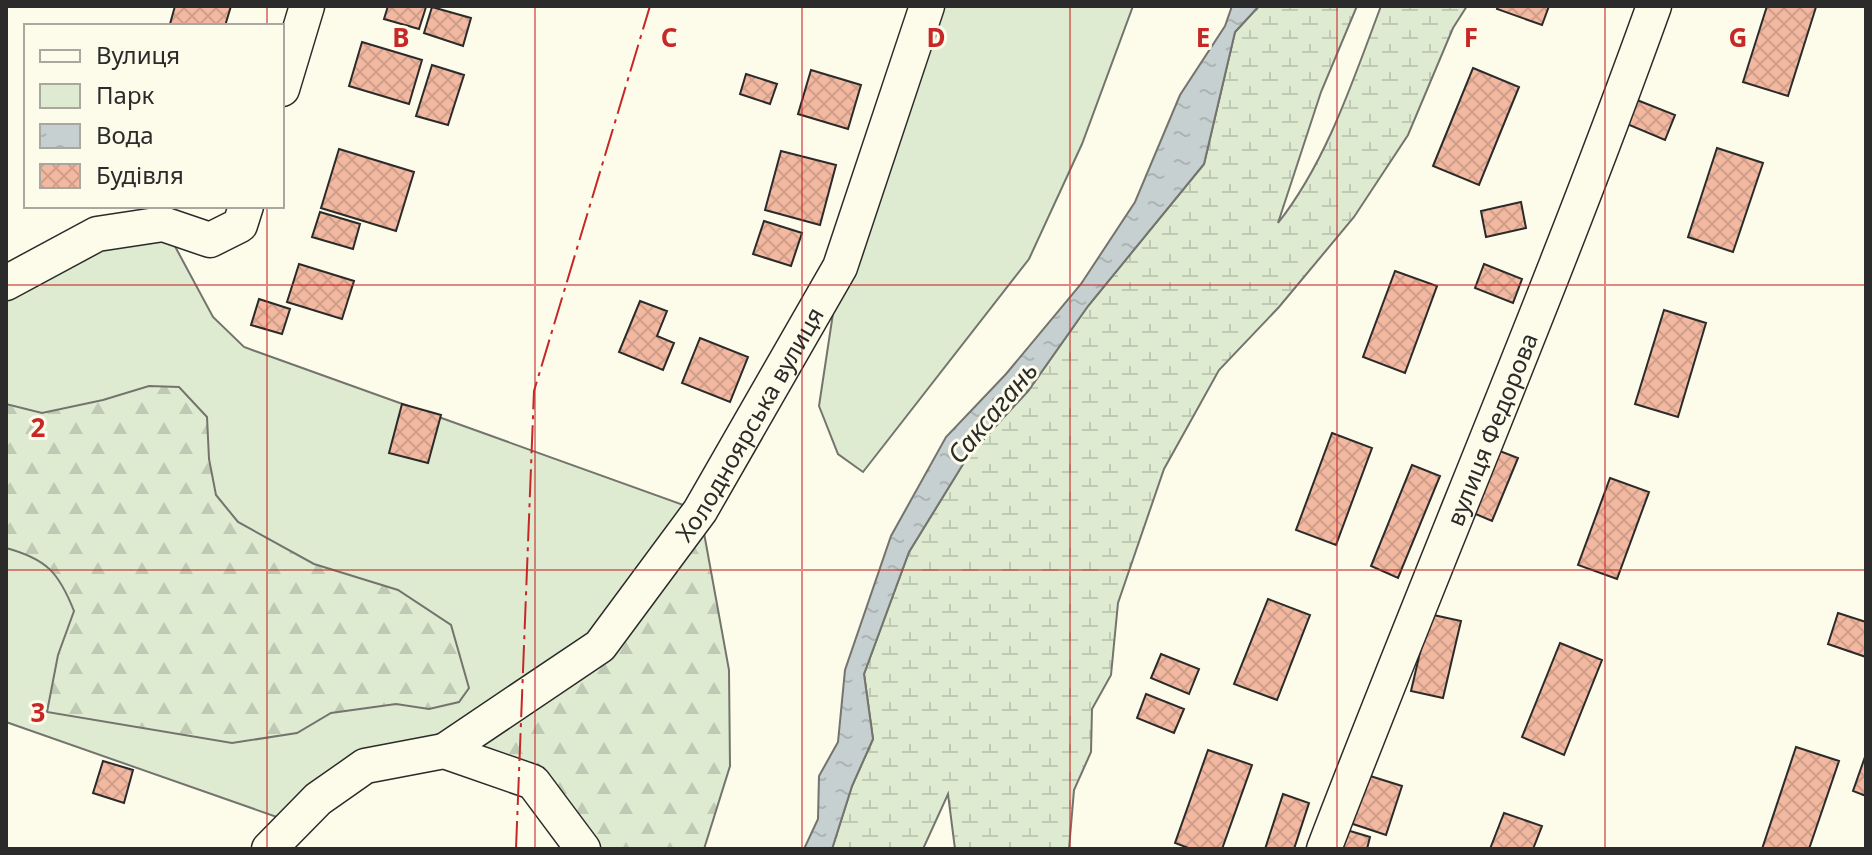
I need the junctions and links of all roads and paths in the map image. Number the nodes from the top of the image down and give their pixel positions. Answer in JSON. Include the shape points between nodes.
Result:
{"nodes":[{"id":1,"x":307,"y":6,"type":"edge"},
{"id":2,"x":927,"y":6,"type":"edge"},
{"id":3,"x":1654,"y":6,"type":"edge"},
{"id":4,"x":284,"y":82,"type":"edge"},
{"id":5,"x":245,"y":208,"type":"edge"},
{"id":6,"x":6,"y":283,"type":"edge"},
{"id":7,"x":444,"y":751,"type":"junction"},
{"id":8,"x":269,"y":849,"type":"edge"},
{"id":9,"x":583,"y":849,"type":"edge"},
{"id":10,"x":1324,"y":849,"type":"edge"}],
"edges":[{"from":1,"to":4,"type":"street"},
{"from":2,"to":7,"type":"street","name":"Холодноярська вулиця","via":[[840,267],[700,511],[600,646]]},
{"from":3,"to":10,"type":"street","name":"вулиця Федорова"},
{"from":5,"to":6,"type":"street","via":[[240,225],[210,240],[163,224],[97,234]]},
{"from":7,"to":8,"type":"street","via":[[365,766],[318,799]]},
{"from":7,"to":9,"type":"street","via":[[533,782]]}]}
